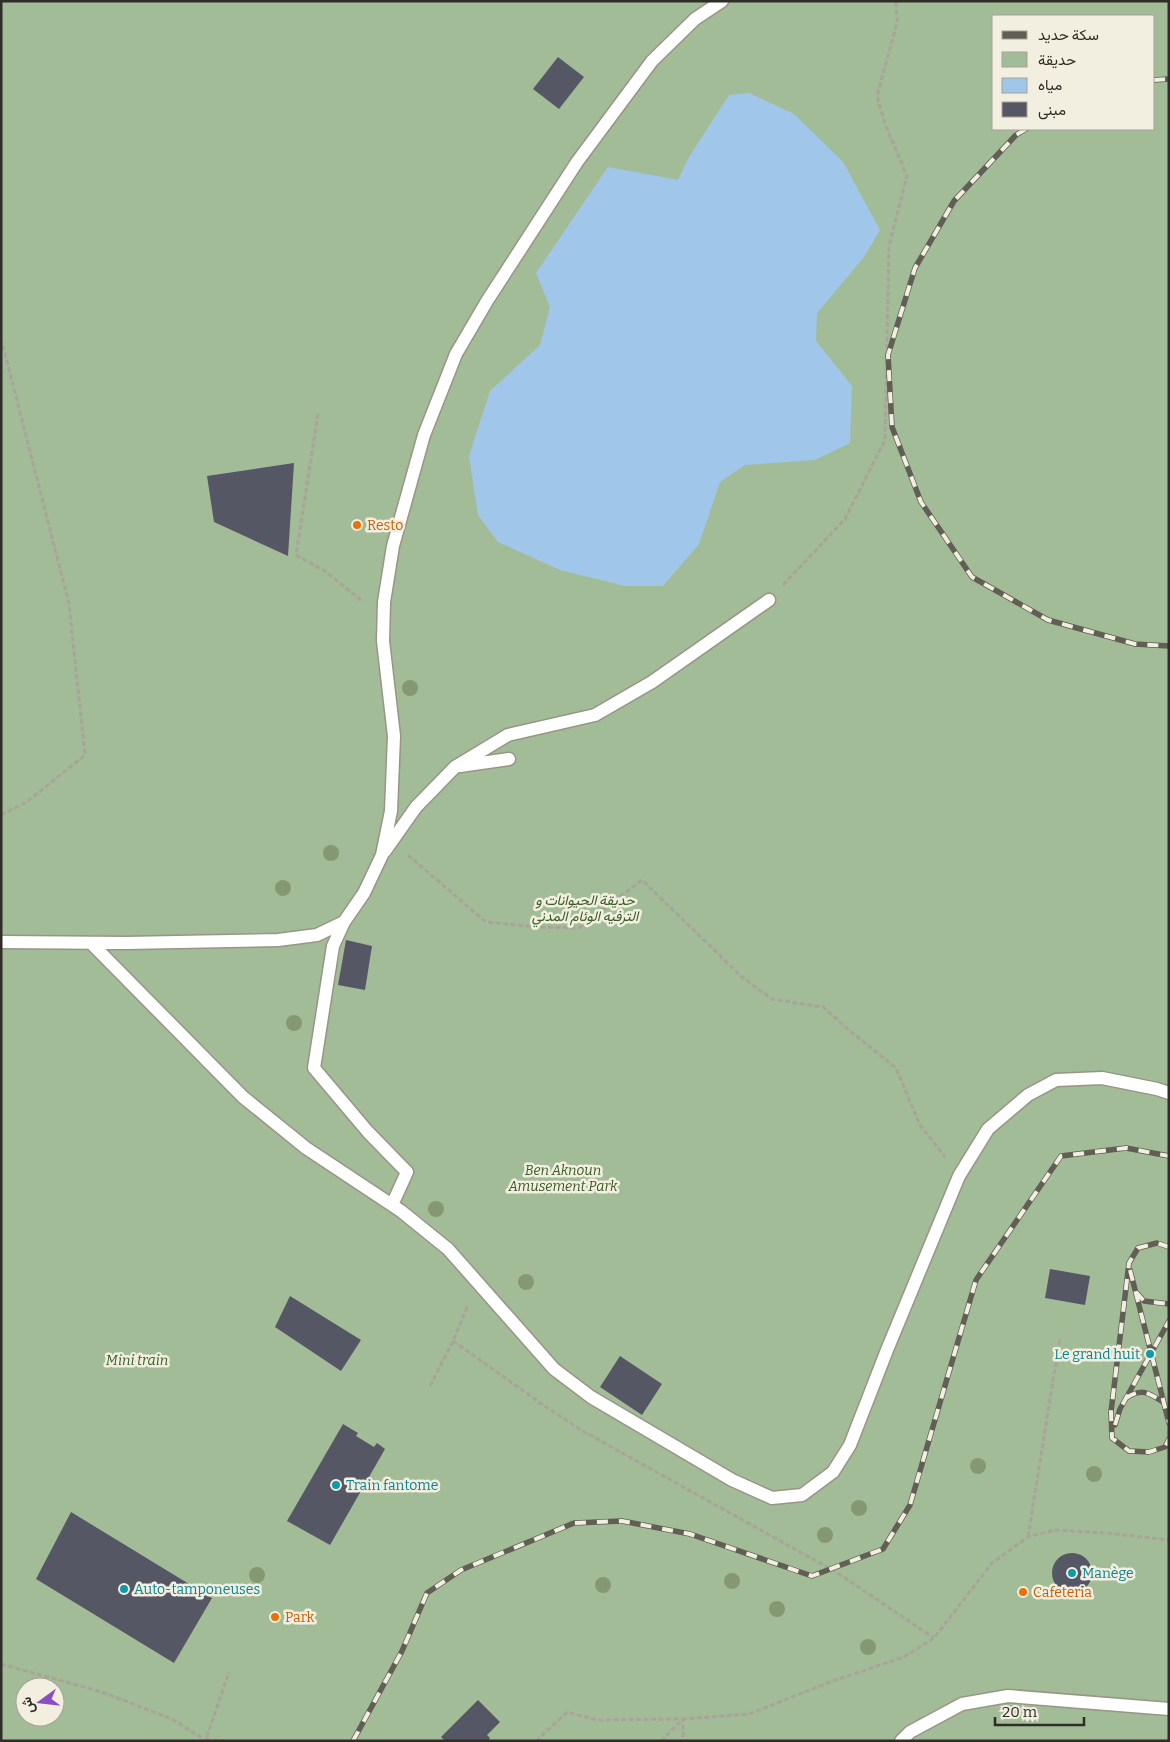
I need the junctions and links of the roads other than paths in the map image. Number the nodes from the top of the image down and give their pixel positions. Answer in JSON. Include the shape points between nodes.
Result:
{"nodes":[{"id":1,"x":722,"y":1,"type":"edge"},
{"id":2,"x":769,"y":600,"type":"road end"},
{"id":3,"x":509,"y":759,"type":"dead end"},
{"id":4,"x":455,"y":766,"type":"junction"},
{"id":5,"x":382,"y":855,"type":"junction"},
{"id":6,"x":344,"y":922,"type":"junction"},
{"id":7,"x":1,"y":942,"type":"edge"},
{"id":8,"x":91,"y":943,"type":"junction"},
{"id":9,"x":1169,"y":1093,"type":"edge"},
{"id":10,"x":392,"y":1205,"type":"junction"},
{"id":11,"x":1169,"y":1709,"type":"edge"},
{"id":12,"x":901,"y":1741,"type":"edge"}],
"edges":[{"from":1,"to":5,"type":"lane","via":[[695,19],[646,68],[577,162],[456,354],[424,435],[393,546],[384,602],[383,641],[394,736],[391,811]]},
{"from":2,"to":4,"type":"lane","via":[[652,682],[595,715],[508,735]]},
{"from":3,"to":4,"type":"lane"},
{"from":4,"to":5,"type":"lane","via":[[416,807]]},
{"from":5,"to":6,"type":"lane","via":[[364,893]]},
{"from":6,"to":8,"type":"lane","via":[[317,935],[278,940]]},
{"from":6,"to":10,"type":"lane","via":[[333,946],[314,1068],[407,1172]]},
{"from":7,"to":8,"type":"lane"},
{"from":8,"to":10,"type":"lane","via":[[243,1097],[306,1148]]},
{"from":9,"to":10,"type":"lane","via":[[1102,1078],[1056,1080],[1028,1095],[988,1130],[959,1176],[850,1445],[833,1472],[802,1495],[772,1498],[732,1480],[591,1397],[554,1369],[448,1249]]},
{"from":11,"to":12,"type":"lane","via":[[1008,1696],[962,1704],[910,1732]]}]}
